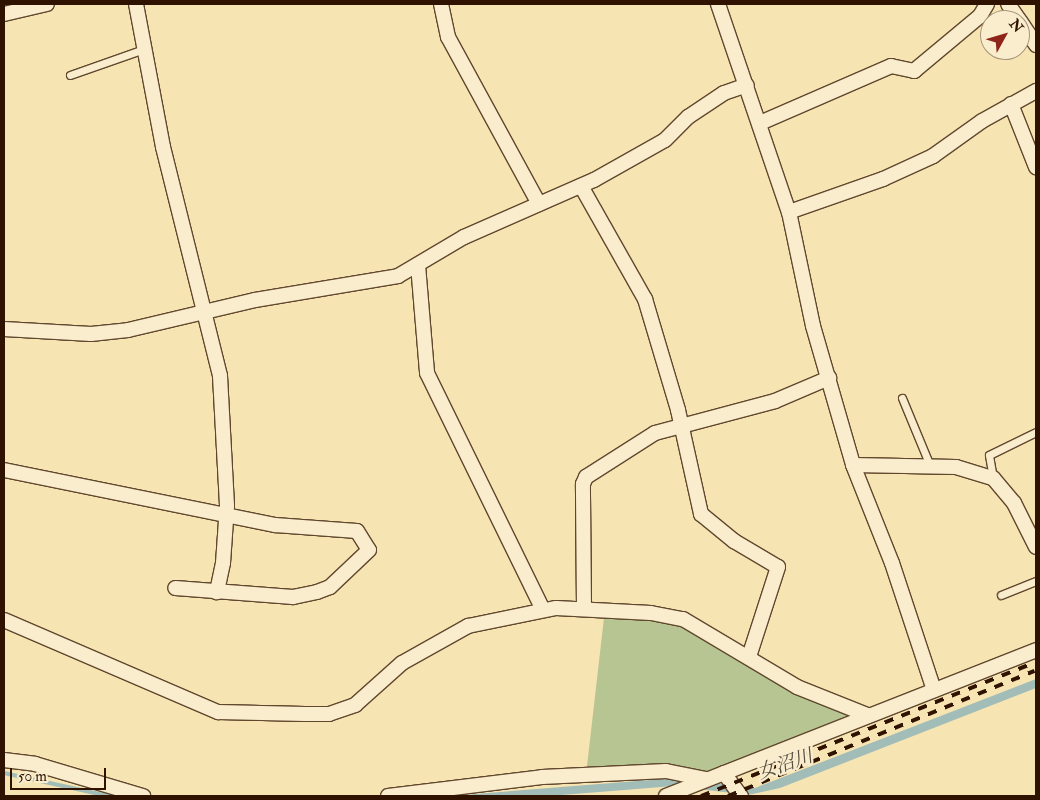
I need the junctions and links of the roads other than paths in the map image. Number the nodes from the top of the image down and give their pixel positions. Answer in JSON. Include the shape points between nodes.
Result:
{"nodes":[{"id":1,"x":47,"y":4,"type":"edge"},
{"id":2,"x":136,"y":4,"type":"edge"},
{"id":3,"x":441,"y":4,"type":"edge"},
{"id":4,"x":718,"y":4,"type":"edge"},
{"id":5,"x":988,"y":4,"type":"edge"},
{"id":6,"x":4,"y":14,"type":"edge"},
{"id":7,"x":144,"y":48,"type":"junction"},
{"id":8,"x":70,"y":75,"type":"dead end"},
{"id":9,"x":747,"y":86,"type":"junction"},
{"id":10,"x":1036,"y":91,"type":"edge"},
{"id":11,"x":1011,"y":104,"type":"junction"},
{"id":12,"x":760,"y":123,"type":"junction"},
{"id":13,"x":1036,"y":167,"type":"edge"},
{"id":14,"x":581,"y":186,"type":"junction"},
{"id":15,"x":539,"y":204,"type":"junction"},
{"id":16,"x":789,"y":212,"type":"junction"},
{"id":17,"x":418,"y":265,"type":"junction"},
{"id":18,"x":204,"y":312,"type":"junction"},
{"id":19,"x":4,"y":329,"type":"edge"},
{"id":20,"x":829,"y":378,"type":"junction"},
{"id":21,"x":902,"y":398,"type":"dead end"},
{"id":22,"x":681,"y":425,"type":"junction"},
{"id":23,"x":1036,"y":432,"type":"edge"},
{"id":24,"x":853,"y":465,"type":"junction"},
{"id":25,"x":931,"y":468,"type":"junction"},
{"id":26,"x":4,"y":470,"type":"edge"},
{"id":27,"x":994,"y":478,"type":"junction"},
{"id":28,"x":226,"y":514,"type":"junction"},
{"id":29,"x":1036,"y":547,"type":"edge"},
{"id":30,"x":1036,"y":581,"type":"edge"},
{"id":31,"x":175,"y":588,"type":"dead end"},
{"id":32,"x":217,"y":592,"type":"junction"},
{"id":33,"x":1001,"y":595,"type":"dead end"},
{"id":34,"x":584,"y":609,"type":"junction"},
{"id":35,"x":543,"y":610,"type":"junction"},
{"id":36,"x":4,"y":620,"type":"edge"},
{"id":37,"x":1036,"y":650,"type":"edge"},
{"id":38,"x":749,"y":656,"type":"junction"},
{"id":39,"x":934,"y":690,"type":"junction"},
{"id":40,"x":867,"y":715,"type":"junction"},
{"id":41,"x":4,"y":760,"type":"edge"},
{"id":42,"x":724,"y":773,"type":"junction"},
{"id":43,"x":706,"y":779,"type":"junction"},
{"id":44,"x":142,"y":796,"type":"edge"},
{"id":45,"x":388,"y":796,"type":"edge"},
{"id":46,"x":666,"y":796,"type":"edge"},
{"id":47,"x":741,"y":796,"type":"edge"}],
"edges":[{"from":1,"to":6,"type":"street"},
{"from":2,"to":7,"type":"street"},
{"from":3,"to":15,"type":"street","via":[[448,37]]},
{"from":4,"to":9,"type":"street"},
{"from":5,"to":12,"type":"street","via":[[980,16],[914,71],[891,66]]},
{"from":7,"to":8,"type":"lane"},
{"from":7,"to":18,"type":"street","via":[[163,147]]},
{"from":9,"to":12,"type":"street"},
{"from":9,"to":14,"type":"street","via":[[724,94],[688,117],[666,140]]},
{"from":10,"to":11,"type":"street"},
{"from":11,"to":13,"type":"street"},
{"from":11,"to":16,"type":"street","via":[[933,156],[883,179]]},
{"from":12,"to":16,"type":"street"},
{"from":14,"to":15,"type":"street"},
{"from":14,"to":22,"type":"street","via":[[645,299]]},
{"from":15,"to":17,"type":"street","via":[[464,236]]},
{"from":16,"to":20,"type":"street","via":[[813,326]]},
{"from":17,"to":18,"type":"street","via":[[367,284]]},
{"from":17,"to":35,"type":"street","via":[[427,373]]},
{"from":18,"to":19,"type":"street","via":[[128,330],[91,334]]},
{"from":18,"to":28,"type":"street","via":[[220,376]]},
{"from":20,"to":22,"type":"street","via":[[775,401]]},
{"from":20,"to":24,"type":"street"},
{"from":21,"to":25,"type":"lane"},
{"from":22,"to":34,"type":"street","via":[[655,433],[586,477],[582,484]]},
{"from":22,"to":38,"type":"street","via":[[701,514],[734,541],[778,567]]},
{"from":23,"to":27,"type":"lane","via":[[989,455]]},
{"from":24,"to":25,"type":"street"},
{"from":24,"to":39,"type":"street","via":[[892,563]]},
{"from":25,"to":27,"type":"street","via":[[956,468]]},
{"from":26,"to":28,"type":"street","via":[[142,501]]},
{"from":27,"to":29,"type":"street","via":[[1014,504]]},
{"from":28,"to":32,"type":"street","via":[[223,563]]},
{"from":28,"to":32,"type":"street","via":[[275,525],[357,531],[368,550],[337,581],[317,592],[293,597]]},
{"from":30,"to":33,"type":"lane"},
{"from":31,"to":32,"type":"street"},
{"from":34,"to":35,"type":"street"},
{"from":34,"to":38,"type":"street","via":[[683,619]]},
{"from":35,"to":36,"type":"street","via":[[468,626],[402,664],[355,705],[329,714],[218,712]]},
{"from":37,"to":39,"type":"street"},
{"from":38,"to":40,"type":"street","via":[[797,687]]},
{"from":39,"to":40,"type":"street"},
{"from":40,"to":42,"type":"street"},
{"from":41,"to":44,"type":"street","via":[[35,764]]},
{"from":42,"to":43,"type":"street"},
{"from":42,"to":47,"type":"street"},
{"from":43,"to":45,"type":"street","via":[[666,771],[560,776]]},
{"from":43,"to":46,"type":"street"}]}
